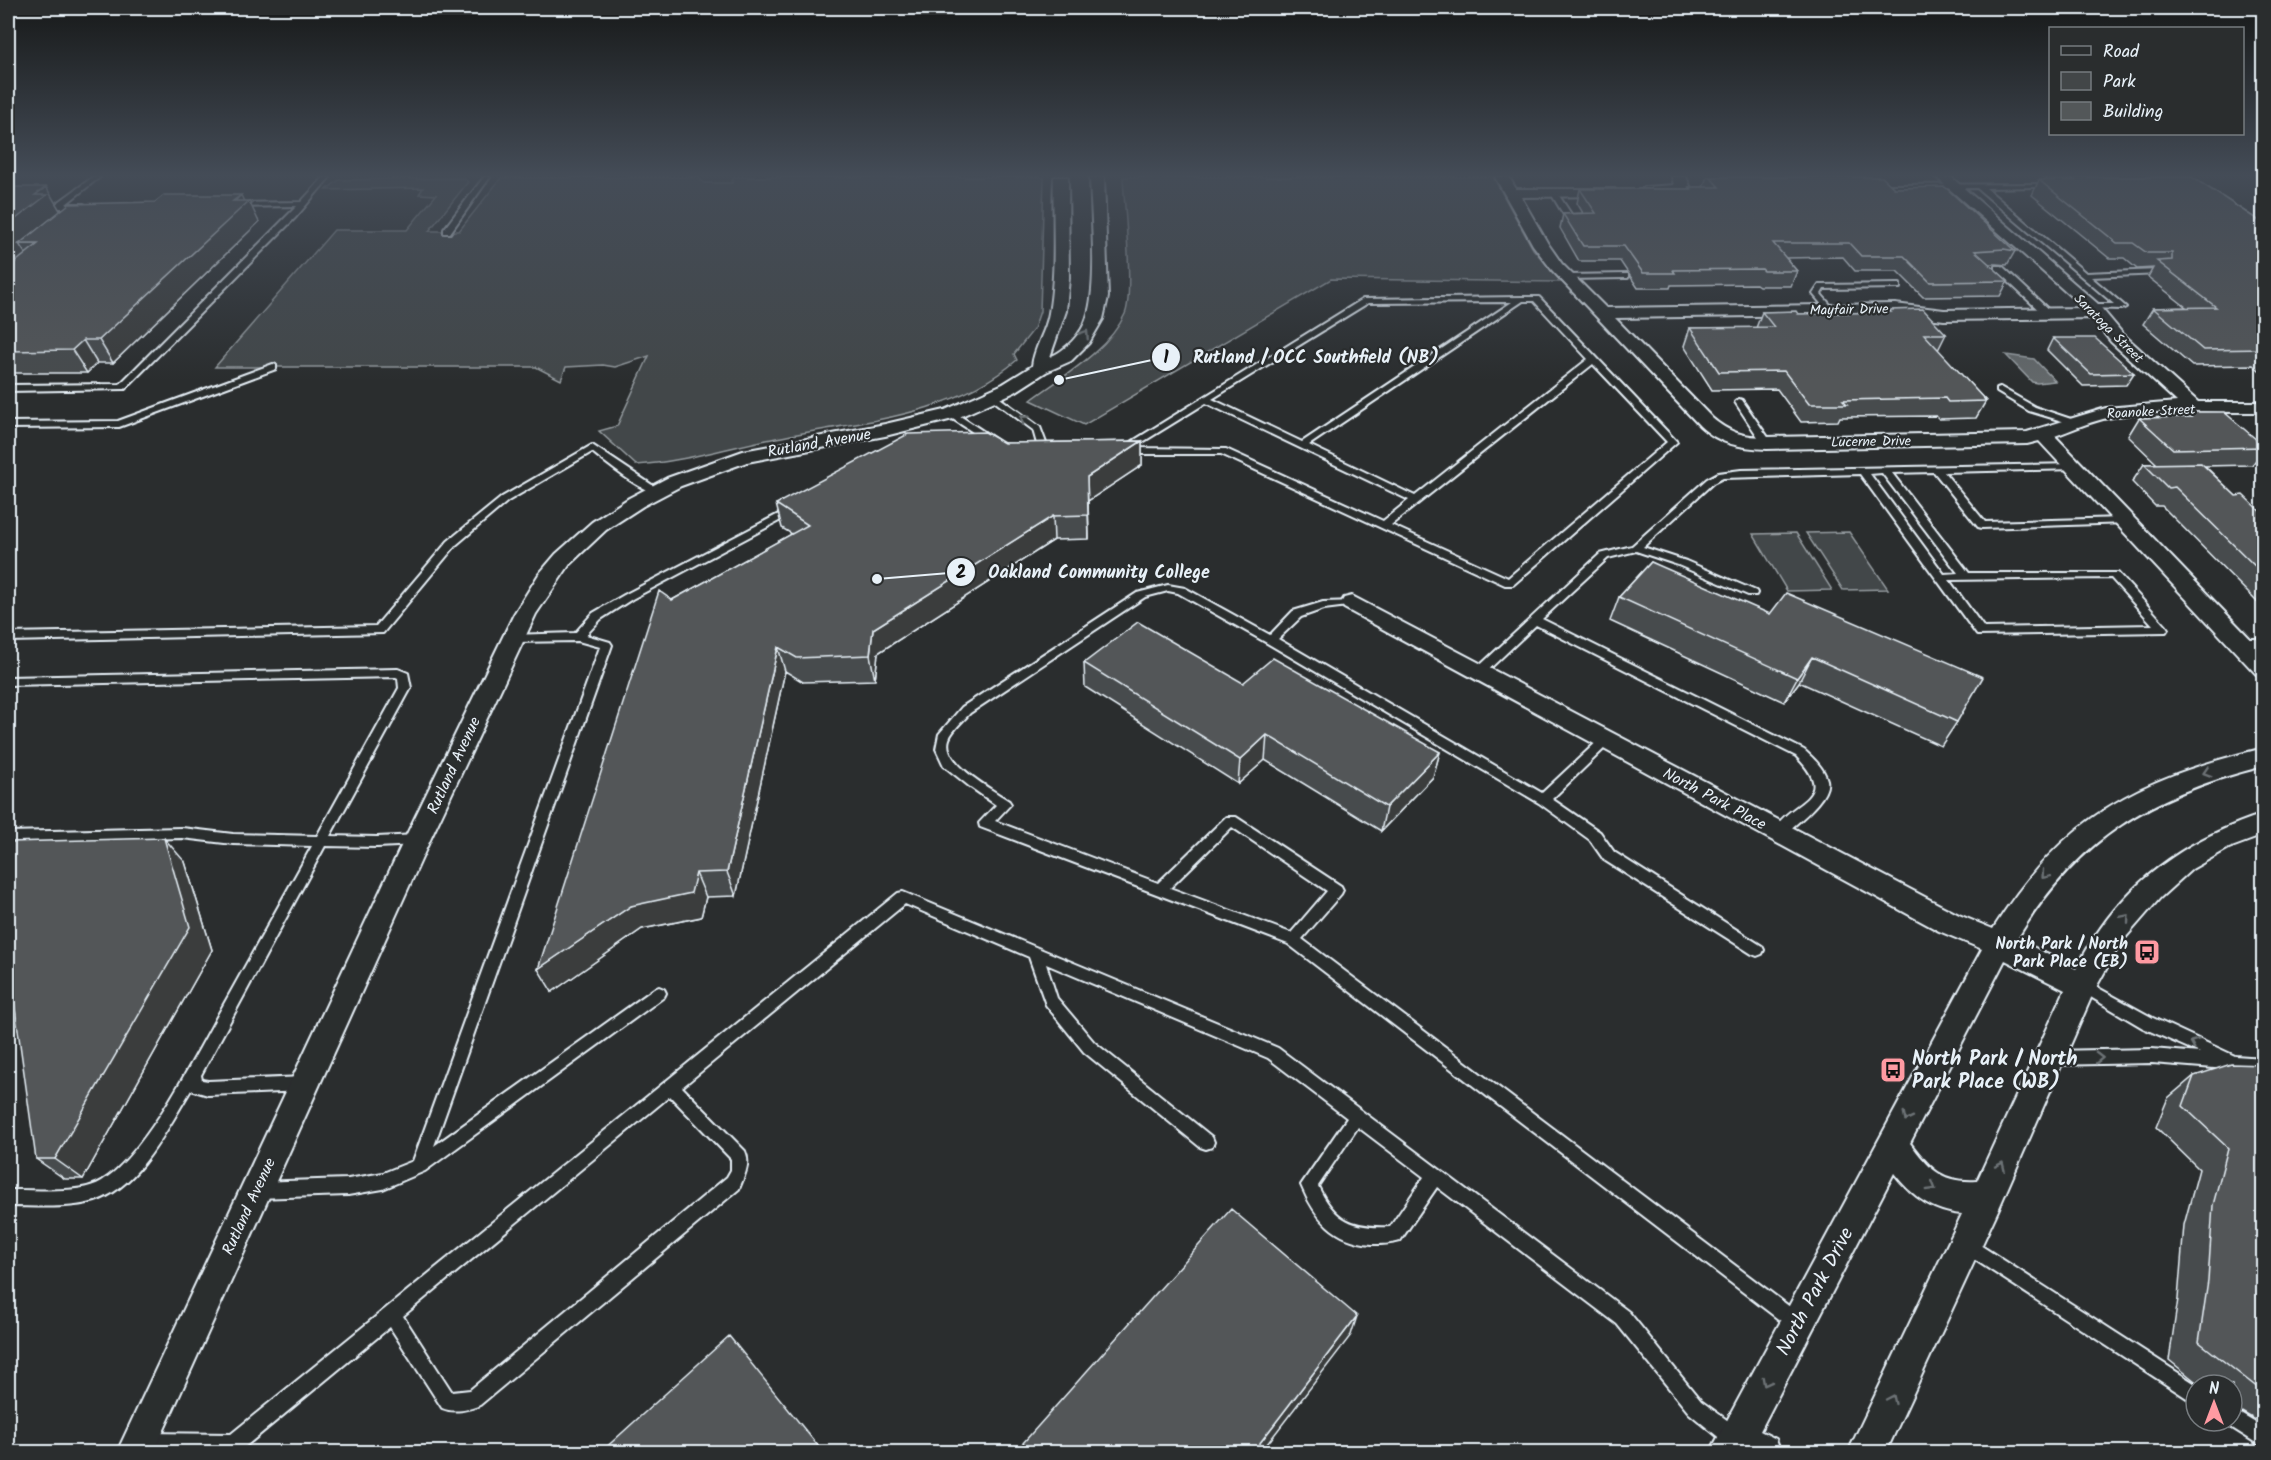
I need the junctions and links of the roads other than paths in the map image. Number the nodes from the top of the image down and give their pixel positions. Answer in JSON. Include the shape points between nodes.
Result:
{"nodes":[{"id":1,"x":263,"y":245,"type":"edge"},
{"id":2,"x":1094,"y":245,"type":"edge"},
{"id":3,"x":1099,"y":245,"type":"edge"},
{"id":4,"x":1541,"y":245,"type":"edge"},
{"id":5,"x":2020,"y":245,"type":"edge"},
{"id":6,"x":2049,"y":245,"type":"edge"},
{"id":7,"x":1061,"y":246,"type":"joint"},
{"id":8,"x":2064,"y":258,"type":"junction"},
{"id":9,"x":2036,"y":259,"type":"junction"},
{"id":10,"x":1999,"y":268,"type":"edge"},
{"id":11,"x":2158,"y":272,"type":"edge"},
{"id":12,"x":2084,"y":275,"type":"junction"},
{"id":13,"x":1625,"y":276,"type":"dead end"},
{"id":14,"x":1565,"y":277,"type":"junction"},
{"id":15,"x":1060,"y":285,"type":"junction"},
{"id":16,"x":1101,"y":285,"type":"junction"},
{"id":17,"x":1896,"y":286,"type":"dead end"},
{"id":18,"x":1522,"y":299,"type":"junction"},
{"id":19,"x":1830,"y":309,"type":"junction"},
{"id":20,"x":2094,"y":310,"type":"junction"},
{"id":21,"x":1600,"y":313,"type":"junction"},
{"id":22,"x":2048,"y":314,"type":"junction"},
{"id":23,"x":1593,"y":359,"type":"junction"},
{"id":24,"x":273,"y":367,"type":"dead end"},
{"id":25,"x":1040,"y":368,"type":"junction"},
{"id":26,"x":8,"y":388,"type":"edge"},
{"id":27,"x":2000,"y":390,"type":"dead end"},
{"id":28,"x":993,"y":396,"type":"junction"},
{"id":29,"x":1206,"y":400,"type":"junction"},
{"id":30,"x":1739,"y":402,"type":"dead end"},
{"id":31,"x":2264,"y":407,"type":"edge"},
{"id":32,"x":2194,"y":408,"type":"junction"},
{"id":33,"x":951,"y":414,"type":"junction"},
{"id":34,"x":2072,"y":421,"type":"junction"},
{"id":35,"x":8,"y":425,"type":"edge"},
{"id":36,"x":2043,"y":435,"type":"junction"},
{"id":37,"x":1767,"y":443,"type":"junction"},
{"id":38,"x":1005,"y":446,"type":"edge"},
{"id":39,"x":1302,"y":446,"type":"junction"},
{"id":40,"x":1112,"y":450,"type":"edge"},
{"id":41,"x":1123,"y":450,"type":"junction"},
{"id":42,"x":1033,"y":451,"type":"edge"},
{"id":43,"x":2074,"y":467,"type":"junction"},
{"id":44,"x":1937,"y":470,"type":"junction"},
{"id":45,"x":1863,"y":471,"type":"junction"},
{"id":46,"x":1885,"y":471,"type":"junction"},
{"id":47,"x":656,"y":491,"type":"junction"},
{"id":48,"x":1416,"y":500,"type":"junction"},
{"id":49,"x":800,"y":506,"type":"edge"},
{"id":50,"x":2123,"y":520,"type":"junction"},
{"id":51,"x":1383,"y":526,"type":"junction"},
{"id":52,"x":1636,"y":548,"type":"junction"},
{"id":53,"x":1941,"y":577,"type":"junction"},
{"id":54,"x":1966,"y":578,"type":"junction"},
{"id":55,"x":1752,"y":593,"type":"dead end"},
{"id":56,"x":1352,"y":603,"type":"joint"},
{"id":57,"x":1535,"y":620,"type":"junction"},
{"id":58,"x":8,"y":637,"type":"edge"},
{"id":59,"x":578,"y":637,"type":"junction"},
{"id":60,"x":514,"y":638,"type":"junction"},
{"id":61,"x":1271,"y":640,"type":"junction"},
{"id":62,"x":2240,"y":643,"type":"junction"},
{"id":63,"x":2264,"y":643,"type":"edge"},
{"id":64,"x":2264,"y":668,"type":"edge"},
{"id":65,"x":1479,"y":672,"type":"junction"},
{"id":66,"x":8,"y":681,"type":"edge"},
{"id":67,"x":1605,"y":741,"type":"junction"},
{"id":68,"x":2264,"y":757,"type":"edge"},
{"id":69,"x":1543,"y":800,"type":"junction"},
{"id":70,"x":2264,"y":824,"type":"edge"},
{"id":71,"x":1779,"y":831,"type":"junction"},
{"id":72,"x":8,"y":837,"type":"edge"},
{"id":73,"x":417,"y":840,"type":"junction"},
{"id":74,"x":319,"y":842,"type":"junction"},
{"id":75,"x":1159,"y":890,"type":"junction"},
{"id":76,"x":1293,"y":940,"type":"junction"},
{"id":77,"x":1999,"y":944,"type":"junction"},
{"id":78,"x":1757,"y":950,"type":"dead end"},
{"id":79,"x":1035,"y":952,"type":"junction"},
{"id":80,"x":2082,"y":985,"type":"junction"},
{"id":81,"x":659,"y":993,"type":"dead end"},
{"id":82,"x":2050,"y":1058,"type":"junction"},
{"id":83,"x":2239,"y":1063,"type":"junction"},
{"id":84,"x":2264,"y":1065,"type":"edge"},
{"id":85,"x":193,"y":1074,"type":"junction"},
{"id":86,"x":305,"y":1084,"type":"junction"},
{"id":87,"x":671,"y":1086,"type":"junction"},
{"id":88,"x":1356,"y":1116,"type":"junction"},
{"id":89,"x":1206,"y":1142,"type":"dead end"},
{"id":90,"x":1893,"y":1145,"type":"junction"},
{"id":91,"x":419,"y":1166,"type":"junction"},
{"id":92,"x":1435,"y":1176,"type":"junction"},
{"id":93,"x":255,"y":1190,"type":"junction"},
{"id":94,"x":1987,"y":1197,"type":"junction"},
{"id":95,"x":8,"y":1198,"type":"edge"},
{"id":96,"x":1965,"y":1244,"type":"junction"},
{"id":97,"x":392,"y":1314,"type":"junction"},
{"id":98,"x":1797,"y":1323,"type":"junction"},
{"id":99,"x":2184,"y":1387,"type":"edge"},
{"id":100,"x":2244,"y":1426,"type":"edge"},
{"id":101,"x":2264,"y":1439,"type":"edge"},
{"id":102,"x":137,"y":1447,"type":"edge"},
{"id":103,"x":233,"y":1448,"type":"edge"},
{"id":104,"x":1743,"y":1448,"type":"edge"},
{"id":105,"x":1867,"y":1452,"type":"edge"}],
"edges":[{"from":1,"to":26,"type":"lane","via":[[122,387]]},
{"from":2,"to":7,"type":"street"},
{"from":3,"to":16,"type":"street","name":"Rutland Avenue"},
{"from":4,"to":14,"type":"street","name":"Lucerne Drive"},
{"from":5,"to":9,"type":"street","name":"Saratoga Street"},
{"from":6,"to":8,"type":"lane"},
{"from":7,"to":15,"type":"street"},
{"from":8,"to":9,"type":"lane"},
{"from":8,"to":12,"type":"lane"},
{"from":9,"to":20,"type":"street","name":"Saratoga Street"},
{"from":10,"to":22,"type":"lane"},
{"from":11,"to":12,"type":"lane"},
{"from":12,"to":20,"type":"lane","via":[[2122,307]]},
{"from":13,"to":14,"type":"lane"},
{"from":14,"to":21,"type":"street","name":"Lucerne Drive"},
{"from":15,"to":16,"type":"street"},
{"from":15,"to":25,"type":"street","via":[[1056,324],[1040,351]]},
{"from":25,"to":16,"type":"street","name":"Rutland Avenue","one_way":true,"via":[[1065,357],[1083,339],[1095,319]]},
{"from":17,"to":19,"type":"lane","via":[[1822,287],[1817,294]]},
{"from":18,"to":23,"type":"lane","via":[[1536,299]]},
{"from":18,"to":29,"type":"lane","via":[[1366,301]]},
{"from":18,"to":39,"type":"lane"},
{"from":19,"to":21,"type":"street","name":"Mayfair Drive"},
{"from":19,"to":22,"type":"street","name":"Mayfair Drive","via":[[1895,309],[1944,315]]},
{"from":20,"to":22,"type":"street","name":"Mayfair Drive"},
{"from":20,"to":32,"type":"street","name":"Saratoga Street","via":[[2117,338]]},
{"from":21,"to":37,"type":"street","name":"Lucerne Drive","via":[[1715,431],[1733,441]]},
{"from":23,"to":48,"type":"lane"},
{"from":23,"to":51,"type":"lane","via":[[1672,442],[1509,583]]},
{"from":24,"to":35,"type":"lane","via":[[119,424]]},
{"from":25,"to":28,"type":"street","name":"Rutland Avenue"},
{"from":27,"to":34,"type":"lane","via":[[2031,409]]},
{"from":28,"to":33,"type":"street","name":"Rutland Avenue"},
{"from":42,"to":28,"type":"lane","one_way":true,"via":[[1048,450],[1037,429]]},
{"from":29,"to":39,"type":"lane"},
{"from":29,"to":41,"type":"lane"},
{"from":30,"to":37,"type":"lane"},
{"from":31,"to":32,"type":"street","name":"Roanoke Street"},
{"from":32,"to":34,"type":"street","name":"Roanoke Street","via":[[2110,412]]},
{"from":33,"to":38,"type":"lane"},
{"from":33,"to":47,"type":"street","name":"Rutland Avenue","via":[[743,457]]},
{"from":34,"to":36,"type":"street","name":"Roanoke Street"},
{"from":36,"to":37,"type":"street","name":"Lucerne Drive","via":[[2010,439]]},
{"from":36,"to":43,"type":"street"},
{"from":39,"to":48,"type":"lane"},
{"from":40,"to":41,"type":"lane"},
{"from":41,"to":51,"type":"lane","via":[[1223,450]]},
{"from":43,"to":44,"type":"lane"},
{"from":43,"to":50,"type":"street"},
{"from":44,"to":46,"type":"lane"},
{"from":44,"to":50,"type":"lane","via":[[1982,525]]},
{"from":45,"to":46,"type":"lane"},
{"from":45,"to":52,"type":"lane","via":[[1721,475]]},
{"from":45,"to":53,"type":"lane"},
{"from":46,"to":54,"type":"lane"},
{"from":47,"to":58,"type":"lane","via":[[592,448],[506,499],[452,543],[379,630]]},
{"from":47,"to":60,"type":"street","name":"Rutland Avenue","via":[[599,526],[563,559],[535,596]]},
{"from":48,"to":51,"type":"lane"},
{"from":49,"to":59,"type":"lane","via":[[628,597],[597,616]]},
{"from":50,"to":62,"type":"street"},
{"from":52,"to":55,"type":"lane"},
{"from":52,"to":57,"type":"lane","via":[[1604,556]]},
{"from":53,"to":53,"type":"lane","via":[[1981,632],[2162,629],[2114,575]]},
{"from":54,"to":54,"type":"lane","via":[[2114,575],[2161,629],[1981,632],[1942,578]]},
{"from":56,"to":61,"type":"lane","via":[[1297,614]]},
{"from":56,"to":65,"type":"street","name":"North Park Place"},
{"from":57,"to":65,"type":"lane"},
{"from":57,"to":71,"type":"lane","via":[[1800,753],[1821,781],[1819,794]]},
{"from":59,"to":60,"type":"lane"},
{"from":59,"to":91,"type":"lane","via":[[606,645]]},
{"from":60,"to":73,"type":"street","name":"Rutland Avenue"},
{"from":61,"to":69,"type":"lane"},
{"from":61,"to":75,"type":"lane","via":[[1180,590],[1168,588],[1141,595],[966,710],[943,737],[942,749],[948,763],[1005,804],[985,823]]},
{"from":62,"to":63,"type":"lane"},
{"from":62,"to":64,"type":"street"},
{"from":65,"to":67,"type":"street","name":"North Park Place"},
{"from":66,"to":74,"type":"lane","via":[[398,673],[406,680],[405,688]]},
{"from":67,"to":69,"type":"lane"},
{"from":67,"to":71,"type":"street","name":"North Park Place"},
{"from":68,"to":77,"type":"street","name":"North Park Drive","one_way":true,"via":[[2199,774],[2109,816],[2044,875],[2016,912]]},
{"from":69,"to":78,"type":"lane","via":[[1595,836],[1609,856]]},
{"from":80,"to":70,"type":"street","one_way":true,"via":[[2110,936],[2150,891],[2183,862],[2220,841]]},
{"from":71,"to":77,"type":"street","name":"North Park Place","via":[[1962,930]]},
{"from":72,"to":74,"type":"lane","via":[[182,833]]},
{"from":73,"to":74,"type":"lane"},
{"from":73,"to":86,"type":"street","name":"Rutland Avenue"},
{"from":74,"to":85,"type":"lane"},
{"from":75,"to":76,"type":"lane"},
{"from":75,"to":76,"type":"lane","via":[[1231,820],[1336,890]]},
{"from":76,"to":98,"type":"lane"},
{"from":77,"to":80,"type":"street","name":"North Park Place"},
{"from":77,"to":90,"type":"street","name":"North Park Drive","one_way":true},
{"from":79,"to":87,"type":"lane","via":[[903,897]]},
{"from":79,"to":88,"type":"lane","via":[[1273,1053]]},
{"from":79,"to":89,"type":"lane","via":[[1051,1001],[1089,1047]]},
{"from":80,"to":82,"type":"street"},
{"from":83,"to":80,"type":"lane","one_way":true,"via":[[2148,1023]]},
{"from":81,"to":91,"type":"lane"},
{"from":82,"to":83,"type":"lane","one_way":true,"via":[[2152,1056]]},
{"from":94,"to":82,"type":"street","one_way":true},
{"from":83,"to":84,"type":"lane"},
{"from":85,"to":86,"type":"lane","via":[[195,1085],[208,1088]]},
{"from":85,"to":95,"type":"lane","via":[[128,1171],[113,1186],[93,1194]]},
{"from":86,"to":93,"type":"street","name":"Rutland Avenue"},
{"from":87,"to":97,"type":"lane"},
{"from":87,"to":97,"type":"lane","via":[[739,1156],[734,1183],[474,1400],[448,1402]]},
{"from":88,"to":92,"type":"lane"},
{"from":88,"to":92,"type":"lane","via":[[1309,1185],[1318,1207],[1341,1229],[1371,1237],[1394,1235]]},
{"from":90,"to":94,"type":"street","one_way":true,"via":[[1928,1186],[1953,1197]]},
{"from":90,"to":98,"type":"street","name":"North Park Drive"},
{"from":91,"to":93,"type":"lane","via":[[383,1181],[348,1187]]},
{"from":92,"to":104,"type":"lane","via":[[1623,1318],[1695,1407]]},
{"from":93,"to":102,"type":"street","name":"Rutland Avenue"},
{"from":94,"to":96,"type":"street"},
{"from":96,"to":99,"type":"lane"},
{"from":105,"to":96,"type":"street","one_way":true},
{"from":97,"to":103,"type":"lane"},
{"from":98,"to":104,"type":"street","name":"North Park Drive","one_way":true},
{"from":100,"to":101,"type":"lane"},
{"from":102,"to":103,"type":"lane"}]}
